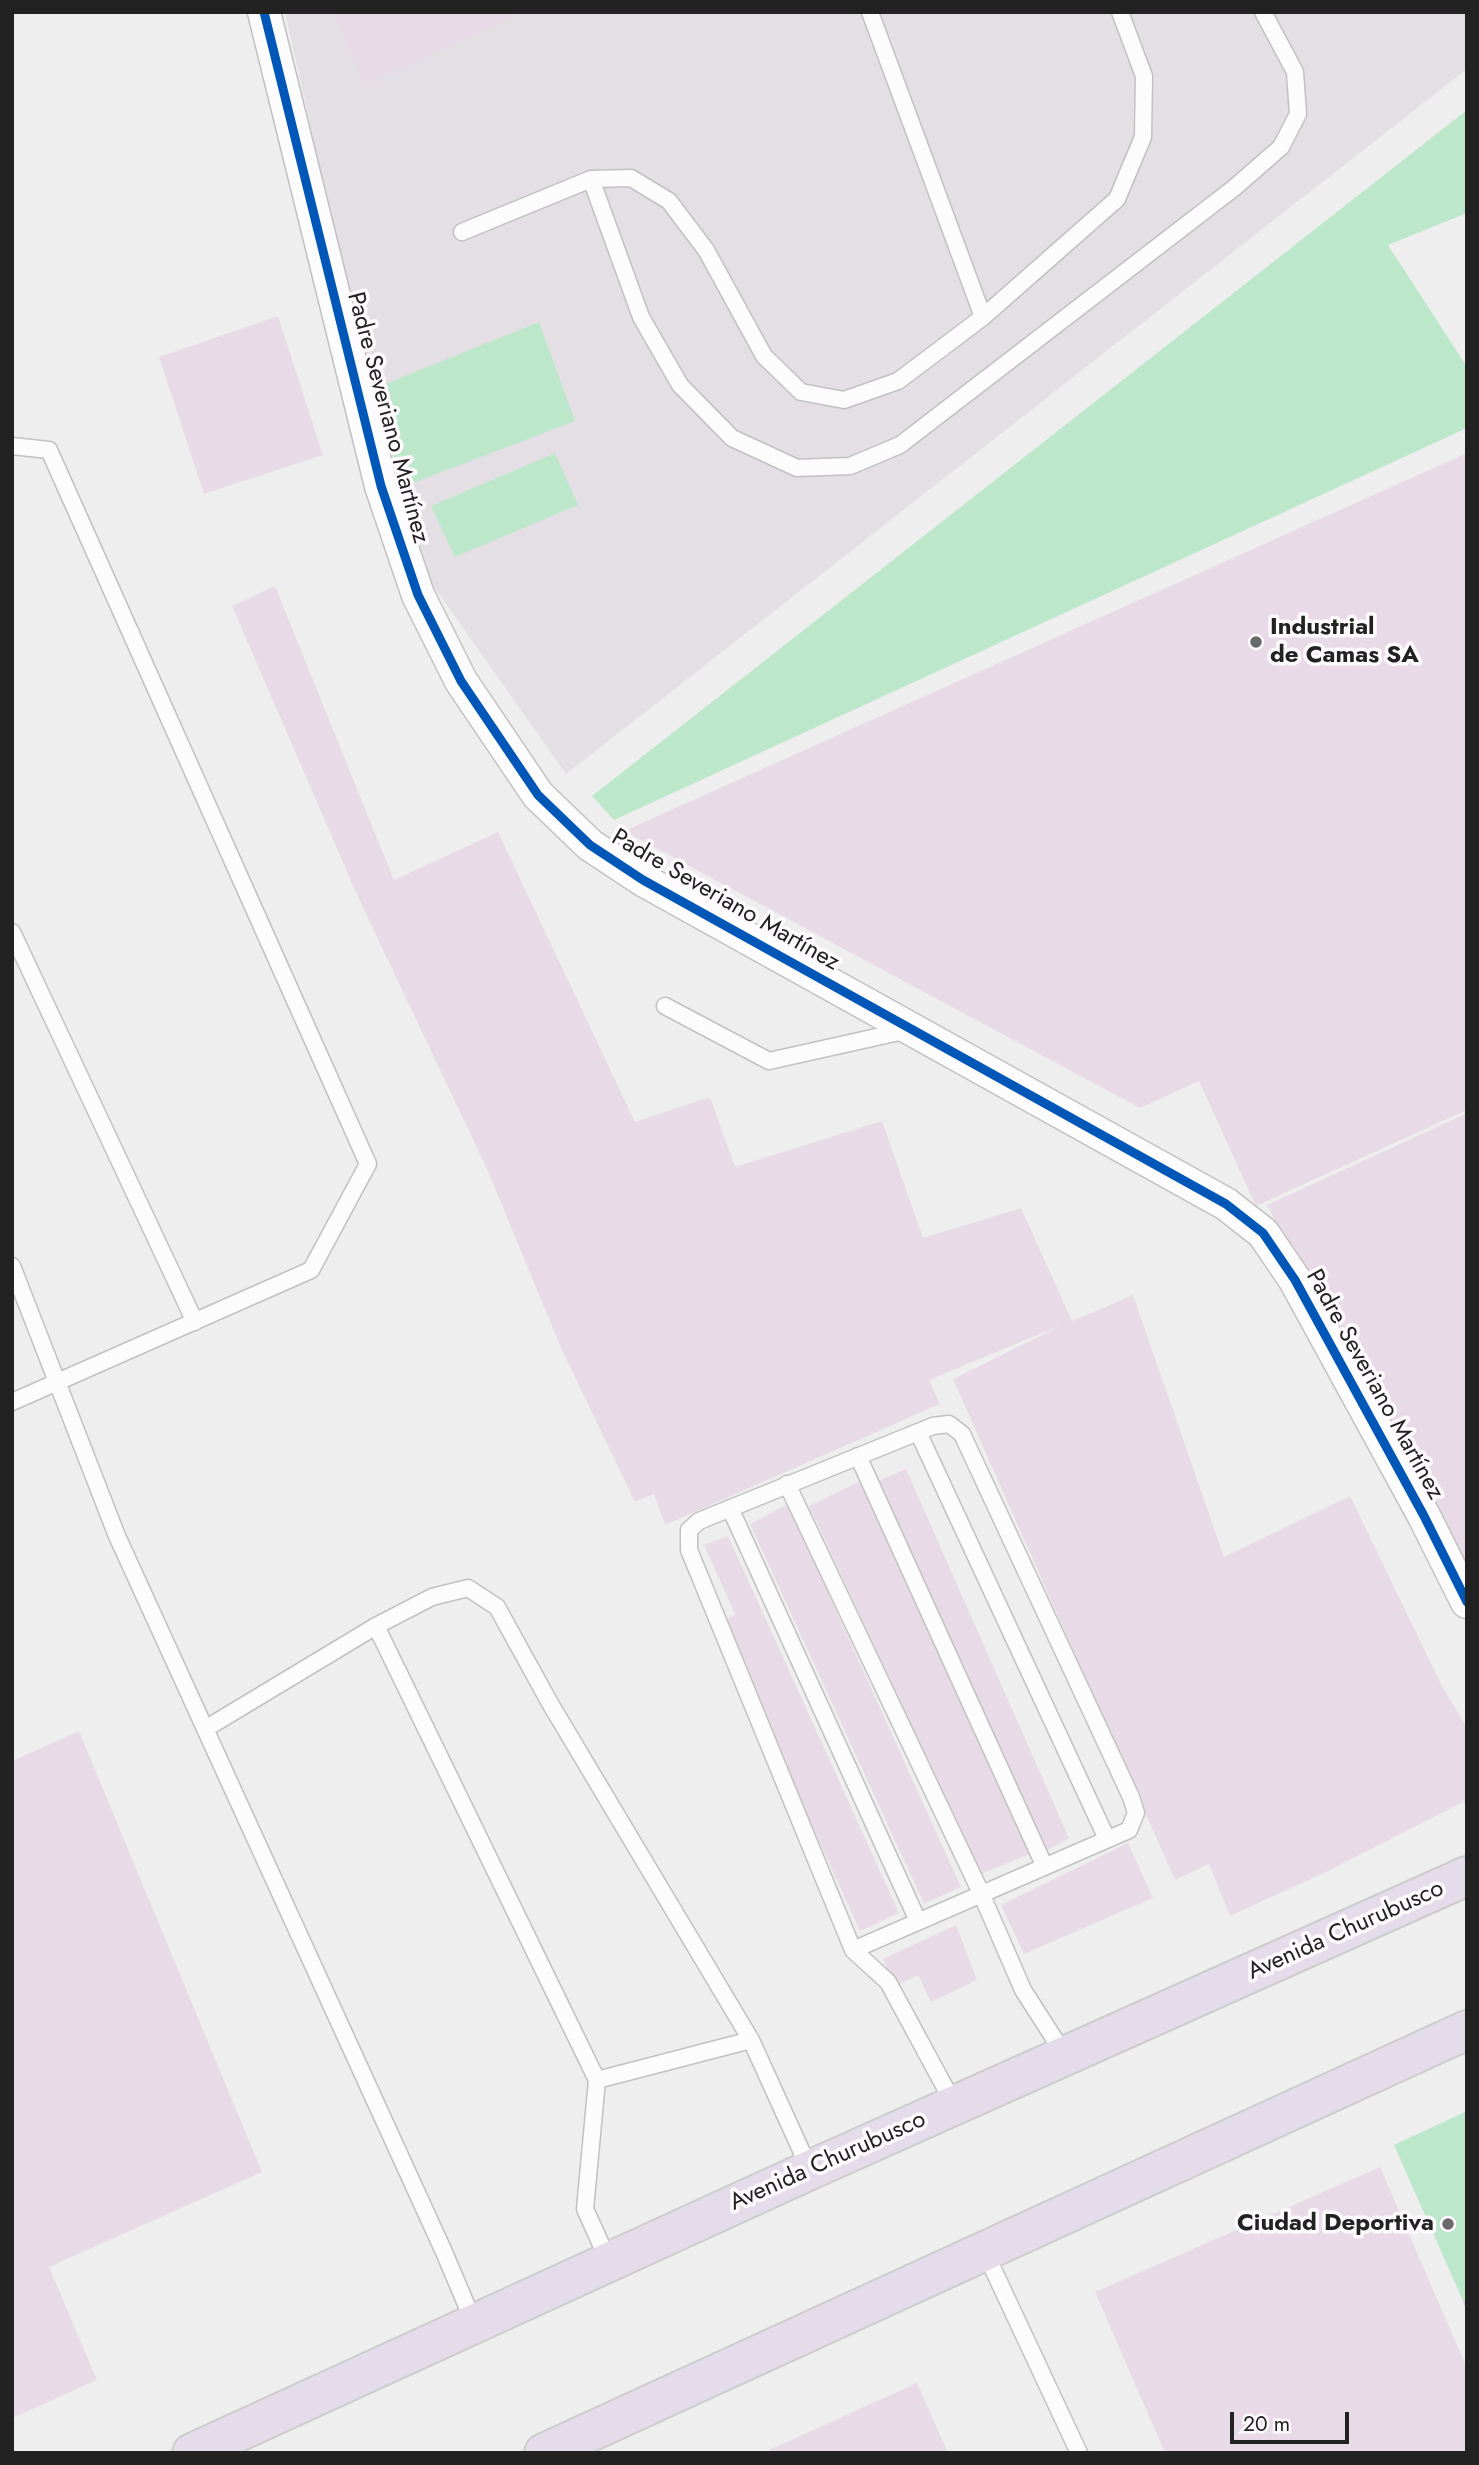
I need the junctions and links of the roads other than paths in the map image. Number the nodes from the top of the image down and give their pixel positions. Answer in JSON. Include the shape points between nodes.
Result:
{"nodes":[{"id":1,"x":264,"y":12,"type":"edge"},
{"id":2,"x":870,"y":12,"type":"edge"},
{"id":3,"x":1120,"y":12,"type":"edge"},
{"id":4,"x":1263,"y":12,"type":"edge"},
{"id":5,"x":591,"y":179,"type":"junction"},
{"id":6,"x":462,"y":232,"type":"dead end"},
{"id":7,"x":984,"y":317,"type":"junction"},
{"id":8,"x":12,"y":446,"type":"edge"},
{"id":9,"x":12,"y":932,"type":"edge"},
{"id":10,"x":665,"y":1006,"type":"dead end"},
{"id":11,"x":911,"y":1029,"type":"junction"},
{"id":12,"x":12,"y":1266,"type":"edge"},
{"id":13,"x":195,"y":1322,"type":"junction"},
{"id":14,"x":58,"y":1383,"type":"junction"},
{"id":15,"x":12,"y":1402,"type":"edge"},
{"id":16,"x":918,"y":1432,"type":"junction"},
{"id":17,"x":859,"y":1456,"type":"junction"},
{"id":18,"x":787,"y":1484,"type":"junction"},
{"id":19,"x":730,"y":1508,"type":"junction"},
{"id":20,"x":1467,"y":1602,"type":"edge"},
{"id":21,"x":376,"y":1626,"type":"junction"},
{"id":22,"x":205,"y":1729,"type":"junction"},
{"id":23,"x":1107,"y":1839,"type":"junction"},
{"id":24,"x":1044,"y":1865,"type":"junction"},
{"id":25,"x":1467,"y":1877,"type":"edge"},
{"id":26,"x":981,"y":1893,"type":"junction"},
{"id":27,"x":918,"y":1922,"type":"junction"},
{"id":28,"x":853,"y":1950,"type":"junction"},
{"id":29,"x":1467,"y":2030,"type":"edge"},
{"id":30,"x":751,"y":2040,"type":"junction"},
{"id":31,"x":1066,"y":2057,"type":"junction"},
{"id":32,"x":597,"y":2080,"type":"junction"},
{"id":33,"x":954,"y":2106,"type":"junction"},
{"id":34,"x":810,"y":2170,"type":"junction"},
{"id":35,"x":985,"y":2252,"type":"junction"},
{"id":36,"x":609,"y":2262,"type":"junction"},
{"id":37,"x":474,"y":2323,"type":"junction"},
{"id":38,"x":192,"y":2453,"type":"edge"},
{"id":39,"x":544,"y":2453,"type":"edge"},
{"id":40,"x":1079,"y":2453,"type":"edge"}],
"edges":[{"from":1,"to":11,"type":"street","name":"Padre Severiano Martínez","via":[[381,486],[418,595],[461,681],[538,795],[590,845],[643,880]]},
{"from":2,"to":7,"type":"lane"},
{"from":3,"to":7,"type":"lane","via":[[1144,76],[1143,136],[1117,199]]},
{"from":4,"to":5,"type":"lane","via":[[1295,72],[1298,114],[1281,147],[900,445],[850,466],[797,468],[732,438],[680,385],[641,317]]},
{"from":5,"to":6,"type":"lane"},
{"from":5,"to":7,"type":"lane","via":[[631,178],[669,201],[706,250],[764,356],[801,392],[844,400],[898,381]]},
{"from":8,"to":13,"type":"lane","via":[[49,450],[369,1164],[311,1270]]},
{"from":9,"to":13,"type":"lane"},
{"from":10,"to":11,"type":"lane","via":[[769,1061]]},
{"from":11,"to":20,"type":"street","name":"Padre Severiano Martínez","via":[[1226,1204],[1263,1233],[1295,1280]]},
{"from":12,"to":14,"type":"lane"},
{"from":13,"to":14,"type":"lane"},
{"from":14,"to":15,"type":"lane"},
{"from":14,"to":22,"type":"lane","via":[[117,1536]]},
{"from":16,"to":17,"type":"lane"},
{"from":16,"to":23,"type":"lane"},
{"from":16,"to":23,"type":"lane","via":[[949,1424],[962,1434],[1131,1797],[1136,1813],[1129,1830]]},
{"from":17,"to":18,"type":"lane"},
{"from":17,"to":24,"type":"lane"},
{"from":18,"to":19,"type":"lane"},
{"from":18,"to":26,"type":"lane"},
{"from":19,"to":27,"type":"lane"},
{"from":19,"to":28,"type":"lane","via":[[689,1530],[689,1550]]},
{"from":21,"to":22,"type":"lane"},
{"from":21,"to":30,"type":"lane","via":[[432,1597],[468,1588],[497,1607]]},
{"from":21,"to":32,"type":"lane"},
{"from":22,"to":37,"type":"lane"},
{"from":23,"to":24,"type":"lane"},
{"from":24,"to":26,"type":"lane"},
{"from":25,"to":31,"type":"highway","name":"Avenida Churubusco"},
{"from":26,"to":27,"type":"lane"},
{"from":26,"to":31,"type":"lane","via":[[1023,1990]]},
{"from":27,"to":28,"type":"lane"},
{"from":28,"to":33,"type":"lane","via":[[888,1982]]},
{"from":29,"to":35,"type":"highway"},
{"from":30,"to":32,"type":"lane"},
{"from":30,"to":34,"type":"lane"},
{"from":31,"to":33,"type":"highway","name":"Avenida Churubusco"},
{"from":32,"to":36,"type":"lane","via":[[585,2209]]},
{"from":33,"to":34,"type":"highway","name":"Avenida Churubusco"},
{"from":34,"to":36,"type":"highway","name":"Avenida Churubusco"},
{"from":35,"to":39,"type":"highway"},
{"from":35,"to":40,"type":"lane"},
{"from":36,"to":37,"type":"highway","name":"Avenida Churubusco"},
{"from":37,"to":38,"type":"highway","name":"Avenida Churubusco"}]}
